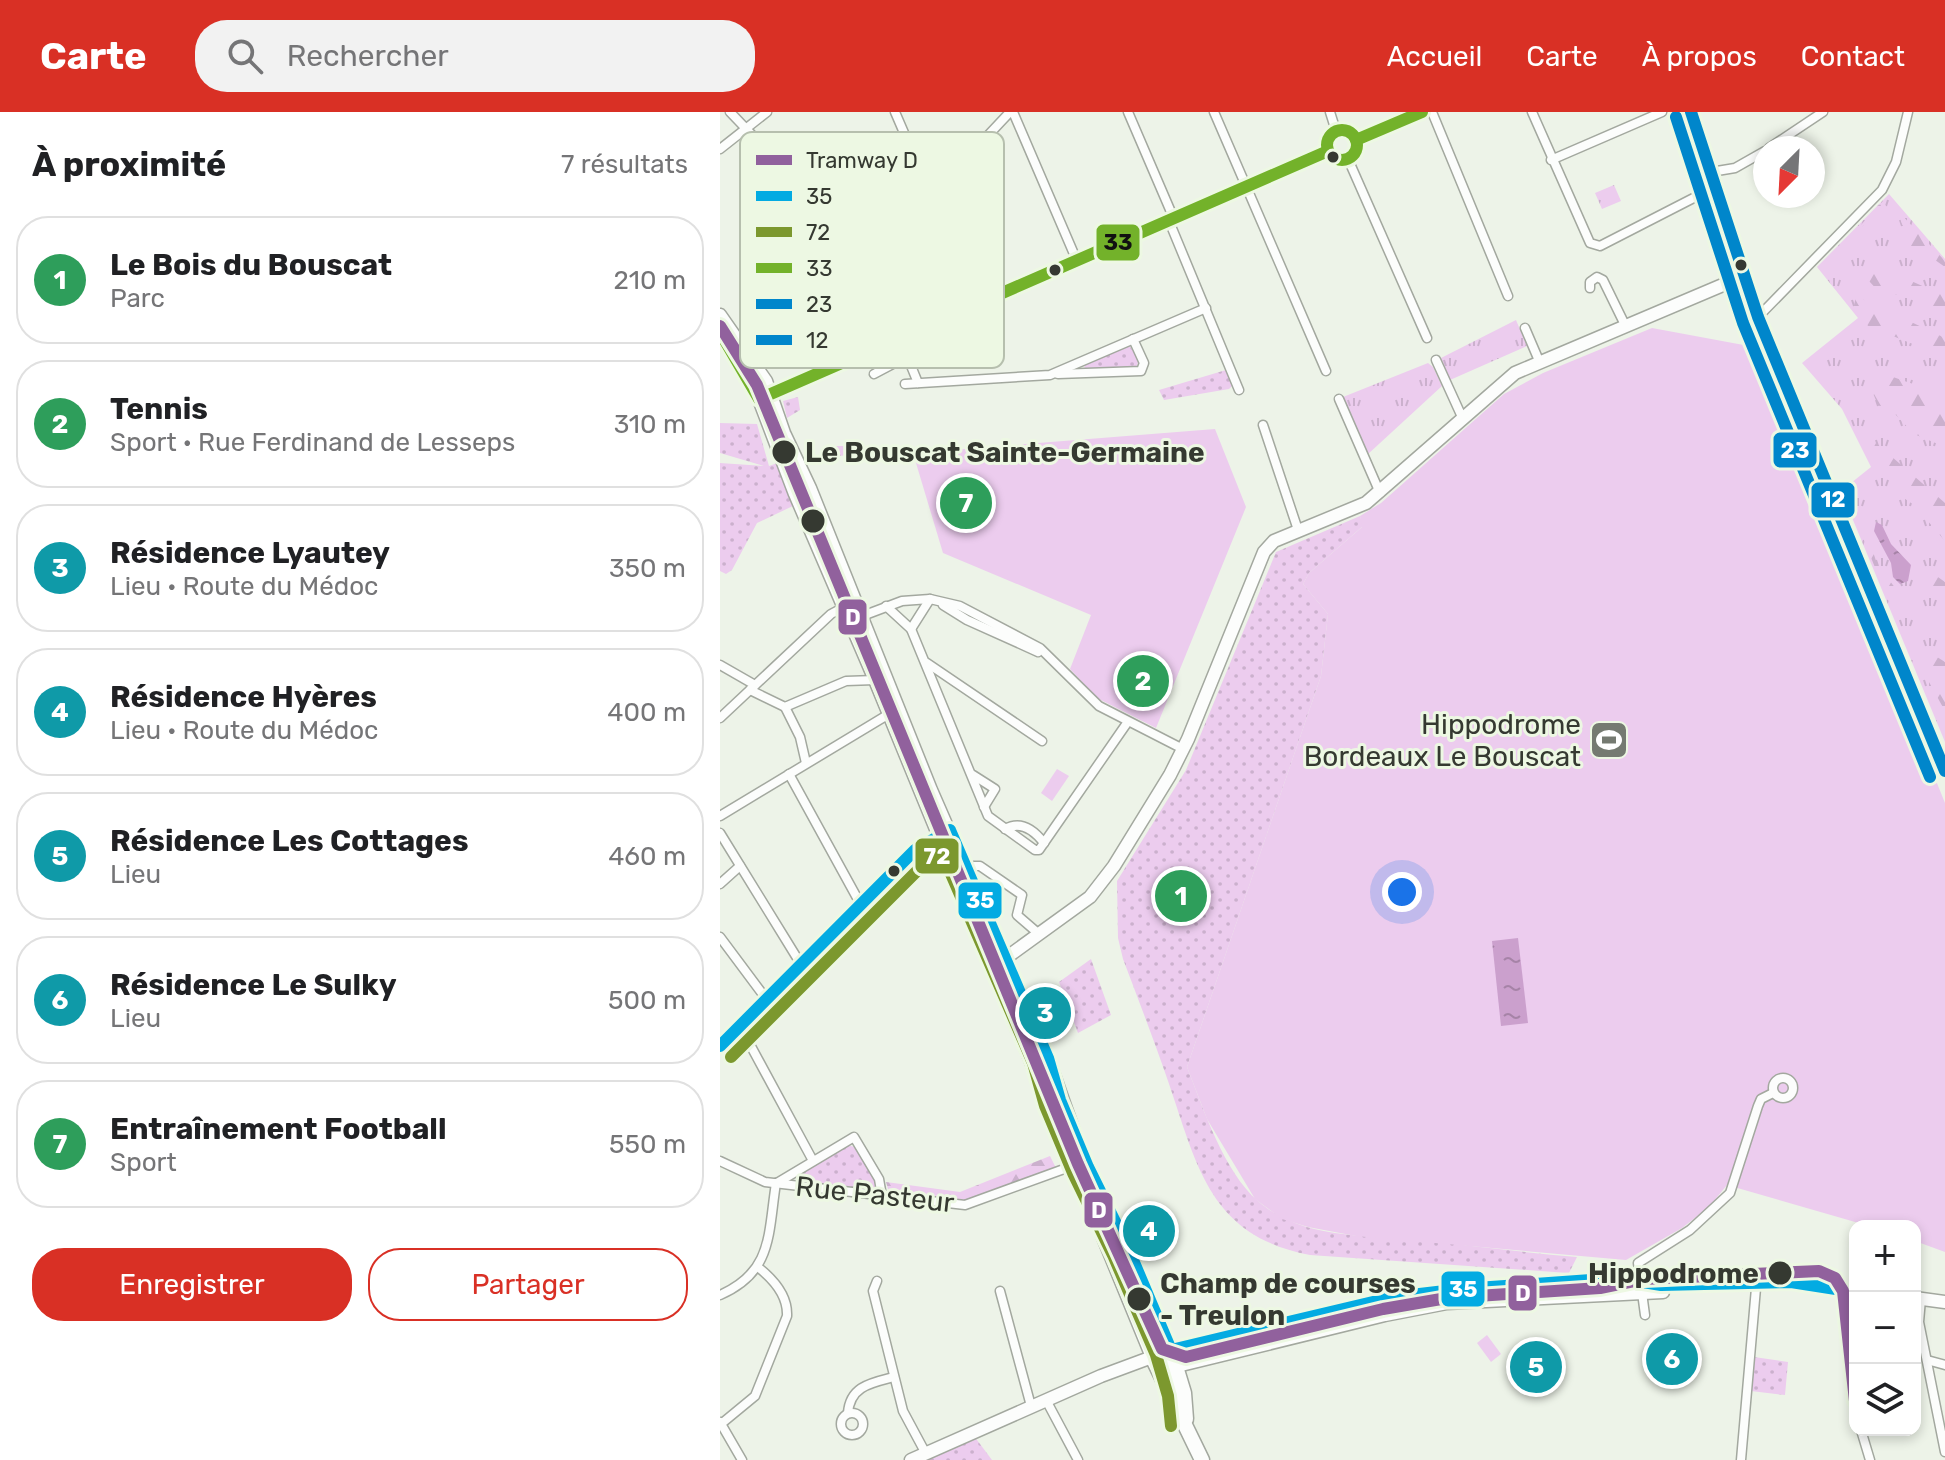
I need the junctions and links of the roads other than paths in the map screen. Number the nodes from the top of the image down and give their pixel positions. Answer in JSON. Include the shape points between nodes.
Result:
{"nodes":[{"id":1,"x":730,"y":112,"type":"edge"},
{"id":2,"x":767,"y":112,"type":"edge"},
{"id":3,"x":895,"y":112,"type":"edge"},
{"id":4,"x":1012,"y":112,"type":"edge"},
{"id":5,"x":1128,"y":112,"type":"edge"},
{"id":6,"x":1214,"y":112,"type":"edge"},
{"id":7,"x":1330,"y":112,"type":"edge"},
{"id":8,"x":1422,"y":112,"type":"edge"},
{"id":9,"x":1432,"y":112,"type":"edge"},
{"id":10,"x":1532,"y":112,"type":"edge"},
{"id":11,"x":1662,"y":112,"type":"edge"},
{"id":12,"x":1691,"y":112,"type":"edge"},
{"id":13,"x":1823,"y":112,"type":"edge"},
{"id":14,"x":1908,"y":112,"type":"edge"},
{"id":15,"x":744,"y":130,"type":"junction"},
{"id":16,"x":1336,"y":131,"type":"junction"},
{"id":17,"x":741,"y":132,"type":"edge"},
{"id":18,"x":747,"y":132,"type":"edge"},
{"id":19,"x":904,"y":132,"type":"edge"},
{"id":20,"x":992,"y":132,"type":"edge"},
{"id":21,"x":740,"y":133,"type":"edge"},
{"id":22,"x":1787,"y":136,"type":"edge"},
{"id":23,"x":1356,"y":140,"type":"junction"},
{"id":24,"x":720,"y":149,"type":"edge"},
{"id":25,"x":1328,"y":151,"type":"junction"},
{"id":26,"x":1753,"y":157,"type":"edge"},
{"id":27,"x":1348,"y":159,"type":"junction"},
{"id":28,"x":1551,"y":160,"type":"junction"},
{"id":29,"x":1711,"y":172,"type":"junction"},
{"id":30,"x":1246,"y":187,"type":"junction"},
{"id":31,"x":1715,"y":187,"type":"junction"},
{"id":32,"x":1172,"y":220,"type":"junction"},
{"id":33,"x":1077,"y":261,"type":"junction"},
{"id":34,"x":1744,"y":276,"type":"junction"},
{"id":35,"x":1590,"y":288,"type":"dead end"},
{"id":36,"x":1004,"y":293,"type":"edge"},
{"id":37,"x":1508,"y":296,"type":"dead end"},
{"id":38,"x":1206,"y":308,"type":"junction"},
{"id":39,"x":720,"y":315,"type":"edge"},
{"id":40,"x":1758,"y":317,"type":"junction"},
{"id":41,"x":1626,"y":327,"type":"junction"},
{"id":42,"x":1525,"y":328,"type":"dead end"},
{"id":43,"x":720,"y":332,"type":"edge"},
{"id":44,"x":1427,"y":338,"type":"dead end"},
{"id":45,"x":1133,"y":339,"type":"junction"},
{"id":46,"x":740,"y":343,"type":"edge"},
{"id":47,"x":1436,"y":360,"type":"dead end"},
{"id":48,"x":740,"y":361,"type":"edge"},
{"id":49,"x":1540,"y":363,"type":"junction"},
{"id":50,"x":745,"y":368,"type":"edge"},
{"id":51,"x":757,"y":368,"type":"edge"},
{"id":52,"x":829,"y":368,"type":"edge"},
{"id":53,"x":885,"y":368,"type":"edge"},
{"id":54,"x":912,"y":368,"type":"edge"},
{"id":55,"x":1326,"y":371,"type":"dead end"},
{"id":56,"x":874,"y":374,"type":"dead end"},
{"id":57,"x":1050,"y":375,"type":"junction"},
{"id":58,"x":918,"y":383,"type":"junction"},
{"id":59,"x":905,"y":384,"type":"dead end"},
{"id":60,"x":1239,"y":390,"type":"dead end"},
{"id":61,"x":765,"y":396,"type":"junction"},
{"id":62,"x":1339,"y":399,"type":"dead end"},
{"id":63,"x":1462,"y":417,"type":"junction"},
{"id":64,"x":1263,"y":425,"type":"dead end"},
{"id":65,"x":778,"y":433,"type":"junction"},
{"id":66,"x":1380,"y":493,"type":"junction"},
{"id":67,"x":1298,"y":530,"type":"junction"},
{"id":68,"x":934,"y":601,"type":"junction"},
{"id":69,"x":857,"y":602,"type":"junction"},
{"id":70,"x":886,"y":606,"type":"junction"},
{"id":71,"x":842,"y":608,"type":"junction"},
{"id":72,"x":862,"y":616,"type":"junction"},
{"id":73,"x":848,"y":622,"type":"junction"},
{"id":74,"x":911,"y":629,"type":"junction"},
{"id":75,"x":925,"y":662,"type":"junction"},
{"id":76,"x":720,"y":665,"type":"edge"},
{"id":77,"x":875,"y":680,"type":"junction"},
{"id":78,"x":952,"y":680,"type":"junction"},
{"id":79,"x":752,"y":688,"type":"junction"},
{"id":80,"x":940,"y":696,"type":"junction"},
{"id":81,"x":785,"y":707,"type":"junction"},
{"id":82,"x":889,"y":714,"type":"junction"},
{"id":83,"x":720,"y":718,"type":"edge"},
{"id":84,"x":1127,"y":723,"type":"junction"},
{"id":85,"x":1042,"y":741,"type":"dead end"},
{"id":86,"x":1183,"y":749,"type":"junction"},
{"id":87,"x":806,"y":763,"type":"junction"},
{"id":88,"x":1945,"y":771,"type":"edge"},
{"id":89,"x":789,"y":774,"type":"junction"},
{"id":90,"x":972,"y":774,"type":"junction"},
{"id":91,"x":984,"y":807,"type":"junction"},
{"id":92,"x":720,"y":816,"type":"edge"},
{"id":93,"x":1005,"y":829,"type":"junction"},
{"id":94,"x":950,"y":830,"type":"junction"},
{"id":95,"x":720,"y":833,"type":"edge"},
{"id":96,"x":937,"y":836,"type":"junction"},
{"id":97,"x":1044,"y":843,"type":"junction"},
{"id":98,"x":740,"y":866,"type":"junction"},
{"id":99,"x":968,"y":873,"type":"junction"},
{"id":100,"x":720,"y":884,"type":"edge"},
{"id":101,"x":861,"y":905,"type":"junction"},
{"id":102,"x":1039,"y":934,"type":"junction"},
{"id":103,"x":720,"y":937,"type":"edge"},
{"id":104,"x":1006,"y":957,"type":"junction"},
{"id":105,"x":802,"y":966,"type":"junction"},
{"id":106,"x":992,"y":970,"type":"junction"},
{"id":107,"x":767,"y":1000,"type":"junction"},
{"id":108,"x":740,"y":1026,"type":"junction"},
{"id":109,"x":720,"y":1046,"type":"edge"},
{"id":110,"x":1773,"y":1093,"type":"dead end"},
{"id":111,"x":812,"y":1159,"type":"junction"},
{"id":112,"x":720,"y":1161,"type":"edge"},
{"id":113,"x":1075,"y":1165,"type":"junction"},
{"id":114,"x":776,"y":1183,"type":"junction"},
{"id":115,"x":882,"y":1196,"type":"junction"},
{"id":116,"x":759,"y":1268,"type":"junction"},
{"id":117,"x":877,"y":1281,"type":"dead end"},
{"id":118,"x":1751,"y":1285,"type":"junction"},
{"id":119,"x":1640,"y":1287,"type":"junction"},
{"id":120,"x":1000,"y":1291,"type":"dead end"},
{"id":121,"x":1849,"y":1291,"type":"edge"},
{"id":122,"x":1849,"y":1292,"type":"edge"},
{"id":123,"x":720,"y":1295,"type":"edge"},
{"id":124,"x":1394,"y":1297,"type":"junction"},
{"id":125,"x":1921,"y":1299,"type":"edge"},
{"id":126,"x":1945,"y":1302,"type":"edge"},
{"id":127,"x":1399,"y":1312,"type":"junction"},
{"id":128,"x":1645,"y":1315,"type":"dead end"},
{"id":129,"x":1921,"y":1332,"type":"edge"},
{"id":130,"x":1171,"y":1350,"type":"junction"},
{"id":131,"x":1152,"y":1357,"type":"junction"},
{"id":132,"x":1927,"y":1360,"type":"junction"},
{"id":133,"x":1853,"y":1364,"type":"edge"},
{"id":134,"x":1945,"y":1365,"type":"edge"},
{"id":135,"x":1177,"y":1366,"type":"junction"},
{"id":136,"x":894,"y":1377,"type":"junction"},
{"id":137,"x":1945,"y":1397,"type":"edge"},
{"id":138,"x":1934,"y":1398,"type":"junction"},
{"id":139,"x":1046,"y":1400,"type":"junction"},
{"id":140,"x":1186,"y":1404,"type":"junction"},
{"id":141,"x":1031,"y":1406,"type":"junction"},
{"id":142,"x":848,"y":1413,"type":"dead end"},
{"id":143,"x":720,"y":1423,"type":"edge"},
{"id":144,"x":1187,"y":1424,"type":"junction"},
{"id":145,"x":1863,"y":1436,"type":"edge"},
{"id":146,"x":925,"y":1452,"type":"junction"},
{"id":147,"x":1945,"y":1452,"type":"edge"},
{"id":148,"x":742,"y":1460,"type":"edge"},
{"id":149,"x":911,"y":1460,"type":"edge"},
{"id":150,"x":1078,"y":1460,"type":"edge"},
{"id":151,"x":1202,"y":1460,"type":"edge"},
{"id":152,"x":1741,"y":1460,"type":"edge"},
{"id":153,"x":1870,"y":1460,"type":"edge"}],
"edges":[{"from":1,"to":15,"type":"street"},
{"from":2,"to":15,"type":"street"},
{"from":3,"to":19,"type":"street"},
{"from":4,"to":20,"type":"street"},
{"from":4,"to":33,"type":"street"},
{"from":5,"to":32,"type":"street"},
{"from":6,"to":30,"type":"street"},
{"from":7,"to":16,"type":"street"},
{"from":8,"to":23,"type":"street"},
{"from":9,"to":37,"type":"street"},
{"from":10,"to":28,"type":"street"},
{"from":11,"to":28,"type":"street"},
{"from":12,"to":29,"type":"street"},
{"from":13,"to":22,"type":"street"},
{"from":14,"to":40,"type":"street","via":[[1896,162],[1882,190]]},
{"from":15,"to":17,"type":"street"},
{"from":15,"to":18,"type":"street"},
{"from":16,"to":23,"type":"street","via":[[1348,131]]},
{"from":16,"to":25,"type":"street","via":[[1327,141]]},
{"from":21,"to":24,"type":"street"},
{"from":23,"to":27,"type":"street","via":[[1356,151]]},
{"from":25,"to":27,"type":"street","via":[[1336,159]]},
{"from":25,"to":30,"type":"street"},
{"from":26,"to":29,"type":"street","via":[[1735,168]]},
{"from":27,"to":44,"type":"street"},
{"from":28,"to":31,"type":"street","via":[[1595,246]]},
{"from":29,"to":31,"type":"street"},
{"from":30,"to":32,"type":"street"},
{"from":30,"to":55,"type":"street"},
{"from":31,"to":34,"type":"street"},
{"from":32,"to":33,"type":"street"},
{"from":32,"to":38,"type":"street"},
{"from":33,"to":36,"type":"street"},
{"from":34,"to":40,"type":"street"},
{"from":34,"to":41,"type":"street"},
{"from":35,"to":41,"type":"street","via":[[1597,277],[1603,280]]},
{"from":38,"to":45,"type":"street"},
{"from":38,"to":60,"type":"street"},
{"from":39,"to":46,"type":"street"},
{"from":40,"to":88,"type":"street"},
{"from":41,"to":49,"type":"street"},
{"from":42,"to":49,"type":"street"},
{"from":43,"to":48,"type":"street"},
{"from":45,"to":57,"type":"street"},
{"from":45,"to":57,"type":"street","via":[[1144,363],[1141,371]]},
{"from":47,"to":63,"type":"street"},
{"from":49,"to":63,"type":"street","via":[[1506,379]]},
{"from":50,"to":61,"type":"street"},
{"from":51,"to":61,"type":"street"},
{"from":52,"to":61,"type":"street"},
{"from":53,"to":56,"type":"street"},
{"from":54,"to":58,"type":"street"},
{"from":57,"to":58,"type":"street"},
{"from":58,"to":59,"type":"street"},
{"from":61,"to":65,"type":"street"},
{"from":62,"to":66,"type":"street"},
{"from":63,"to":66,"type":"street"},
{"from":64,"to":67,"type":"street"},
{"from":65,"to":69,"type":"street"},
{"from":65,"to":71,"type":"street"},
{"from":66,"to":67,"type":"street"},
{"from":67,"to":86,"type":"street","via":[[1264,552]]},
{"from":68,"to":70,"type":"street"},
{"from":68,"to":74,"type":"street"},
{"from":68,"to":84,"type":"street","via":[[1009,634],[1053,661],[1087,698]]},
{"from":69,"to":71,"type":"street"},
{"from":69,"to":72,"type":"street"},
{"from":70,"to":72,"type":"street"},
{"from":70,"to":74,"type":"street"},
{"from":71,"to":73,"type":"street"},
{"from":71,"to":79,"type":"street"},
{"from":72,"to":73,"type":"street"},
{"from":72,"to":94,"type":"street"},
{"from":73,"to":77,"type":"street"},
{"from":74,"to":75,"type":"street"},
{"from":75,"to":78,"type":"street"},
{"from":75,"to":80,"type":"street"},
{"from":76,"to":79,"type":"street"},
{"from":77,"to":81,"type":"street","via":[[846,681]]},
{"from":77,"to":82,"type":"street"},
{"from":78,"to":80,"type":"street"},
{"from":78,"to":85,"type":"street"},
{"from":79,"to":81,"type":"street"},
{"from":79,"to":83,"type":"street"},
{"from":80,"to":90,"type":"street"},
{"from":81,"to":87,"type":"street"},
{"from":82,"to":87,"type":"street"},
{"from":82,"to":96,"type":"street"},
{"from":84,"to":86,"type":"street"},
{"from":84,"to":97,"type":"street"},
{"from":86,"to":102,"type":"street","via":[[1099,888]]},
{"from":87,"to":89,"type":"street"},
{"from":89,"to":92,"type":"street"},
{"from":89,"to":101,"type":"street"},
{"from":90,"to":91,"type":"street"},
{"from":90,"to":91,"type":"street","via":[[995,789]]},
{"from":91,"to":93,"type":"street"},
{"from":93,"to":97,"type":"street","via":[[1018,824]]},
{"from":93,"to":97,"type":"street","via":[[1037,851]]},
{"from":94,"to":96,"type":"street"},
{"from":94,"to":99,"type":"street"},
{"from":95,"to":98,"type":"street"},
{"from":96,"to":101,"type":"street","via":[[922,844]]},
{"from":96,"to":106,"type":"street"},
{"from":98,"to":100,"type":"street"},
{"from":98,"to":105,"type":"street"},
{"from":99,"to":102,"type":"street","via":[[980,866],[1022,895],[1017,915]]},
{"from":99,"to":104,"type":"street"},
{"from":101,"to":105,"type":"street"},
{"from":102,"to":104,"type":"street"},
{"from":103,"to":107,"type":"street"},
{"from":104,"to":106,"type":"street"},
{"from":104,"to":130,"type":"street","via":[[1088,1167]]},
{"from":105,"to":107,"type":"street"},
{"from":106,"to":113,"type":"street"},
{"from":107,"to":108,"type":"street"},
{"from":108,"to":109,"type":"street"},
{"from":108,"to":111,"type":"street"},
{"from":110,"to":119,"type":"street","via":[[1761,1099],[1730,1193],[1674,1241],[1639,1261]]},
{"from":111,"to":114,"type":"street"},
{"from":111,"to":115,"type":"street","via":[[854,1137],[879,1179]]},
{"from":112,"to":114,"type":"street","name":"Rue Pasteur"},
{"from":113,"to":115,"type":"street","name":"Rue Pasteur","via":[[965,1205]]},
{"from":113,"to":131,"type":"street"},
{"from":114,"to":115,"type":"street","name":"Rue Pasteur"},
{"from":114,"to":116,"type":"street"},
{"from":116,"to":123,"type":"street"},
{"from":116,"to":143,"type":"street","via":[[779,1288],[787,1316],[755,1396]]},
{"from":117,"to":136,"type":"street","via":[[873,1291]]},
{"from":118,"to":119,"type":"street"},
{"from":118,"to":121,"type":"street"},
{"from":118,"to":121,"type":"street","via":[[1781,1282]]},
{"from":118,"to":152,"type":"street"},
{"from":119,"to":124,"type":"street","via":[[1619,1278]]},
{"from":119,"to":127,"type":"street"},
{"from":119,"to":128,"type":"street"},
{"from":120,"to":141,"type":"street"},
{"from":122,"to":133,"type":"street"},
{"from":124,"to":127,"type":"street"},
{"from":124,"to":130,"type":"street"},
{"from":125,"to":126,"type":"street"},
{"from":127,"to":135,"type":"street"},
{"from":129,"to":132,"type":"street"},
{"from":130,"to":131,"type":"street"},
{"from":130,"to":135,"type":"main road"},
{"from":131,"to":135,"type":"street"},
{"from":131,"to":139,"type":"street"},
{"from":131,"to":140,"type":"street","via":[[1168,1371]]},
{"from":131,"to":144,"type":"main road"},
{"from":132,"to":134,"type":"street"},
{"from":132,"to":138,"type":"street"},
{"from":135,"to":140,"type":"main road"},
{"from":136,"to":142,"type":"street","via":[[856,1390]]},
{"from":136,"to":146,"type":"street","via":[[903,1411]]},
{"from":137,"to":138,"type":"street"},
{"from":138,"to":147,"type":"street"},
{"from":139,"to":141,"type":"street"},
{"from":139,"to":150,"type":"street"},
{"from":140,"to":144,"type":"main road"},
{"from":141,"to":146,"type":"street"},
{"from":143,"to":148,"type":"street"},
{"from":144,"to":151,"type":"main road"},
{"from":145,"to":153,"type":"street"},
{"from":146,"to":149,"type":"street"}]}
